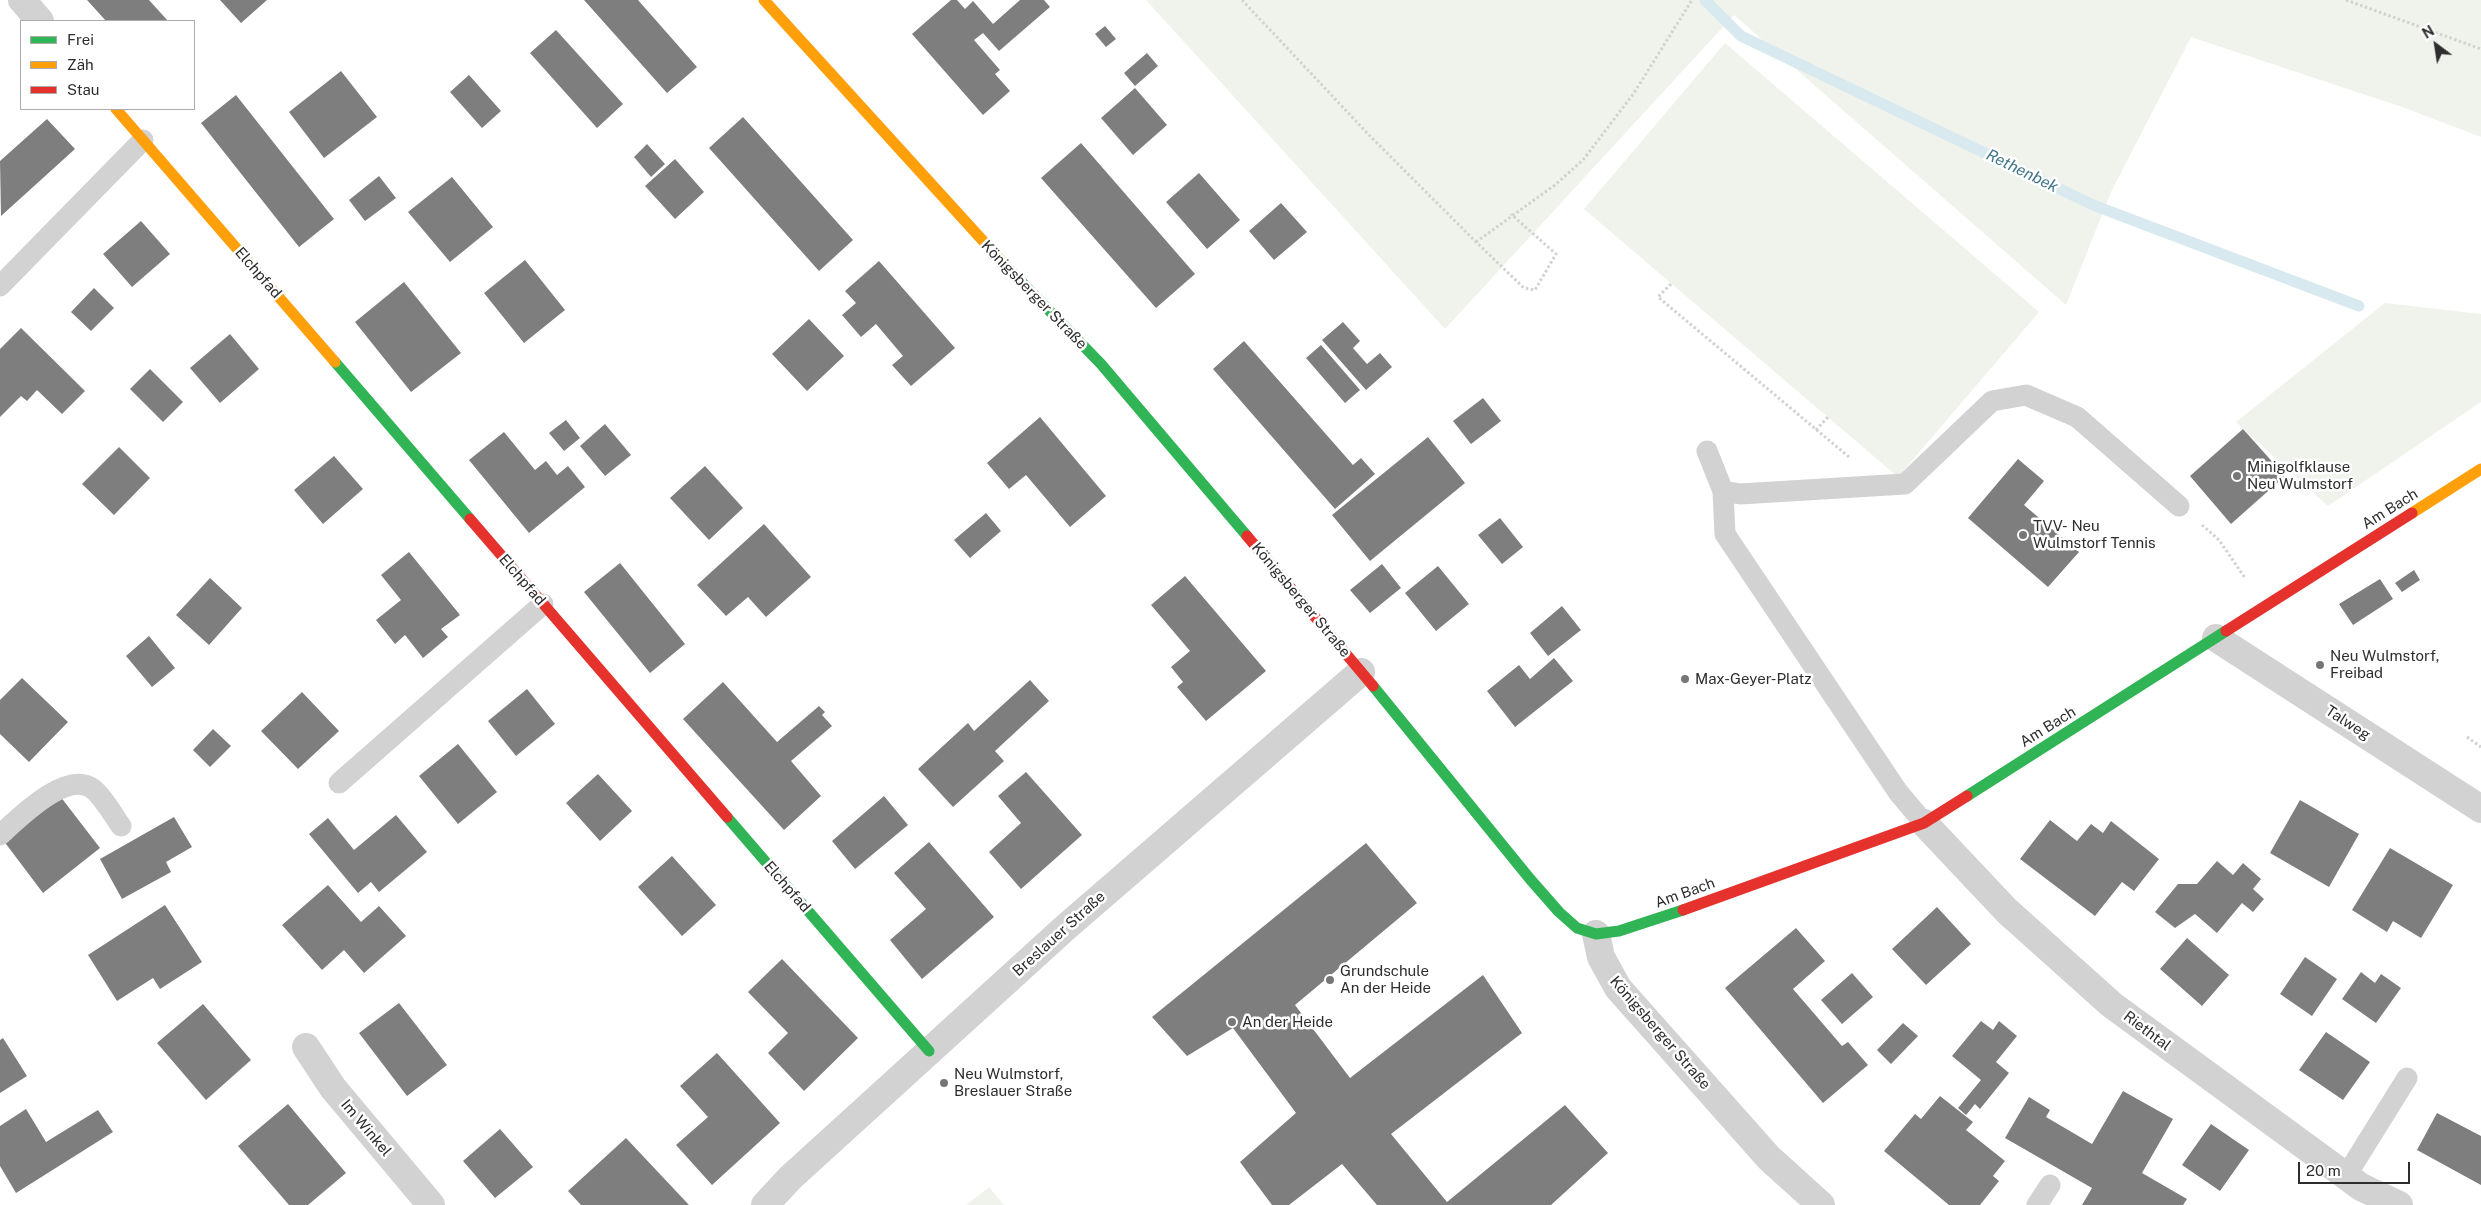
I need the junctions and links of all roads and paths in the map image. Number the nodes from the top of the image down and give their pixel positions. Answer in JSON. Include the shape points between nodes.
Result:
{"nodes":[{"id":1,"x":22,"y":0,"type":"edge"},
{"id":2,"x":764,"y":0,"type":"edge"},
{"id":3,"x":1242,"y":0,"type":"edge"},
{"id":4,"x":1692,"y":0,"type":"edge"},
{"id":5,"x":2346,"y":0,"type":"edge"},
{"id":6,"x":39,"y":20,"type":"edge"},
{"id":7,"x":2481,"y":49,"type":"edge"},
{"id":8,"x":117,"y":110,"type":"edge"},
{"id":9,"x":143,"y":140,"type":"junction"},
{"id":10,"x":1512,"y":214,"type":"junction"},
{"id":11,"x":1476,"y":242,"type":"junction"},
{"id":12,"x":1671,"y":284,"type":"dead end"},
{"id":13,"x":0,"y":286,"type":"edge"},
{"id":14,"x":1828,"y":417,"type":"dead end"},
{"id":15,"x":1816,"y":430,"type":"junction"},
{"id":16,"x":1707,"y":451,"type":"dead end"},
{"id":17,"x":2481,"y":469,"type":"edge"},
{"id":18,"x":1884,"y":486,"type":"junction"},
{"id":19,"x":1723,"y":491,"type":"junction"},
{"id":20,"x":2179,"y":506,"type":"dead end"},
{"id":21,"x":2219,"y":540,"type":"dead end"},
{"id":22,"x":2248,"y":582,"type":"dead end"},
{"id":23,"x":543,"y":604,"type":"junction"},
{"id":24,"x":2216,"y":638,"type":"junction"},
{"id":25,"x":1361,"y":672,"type":"junction"},
{"id":26,"x":2467,"y":737,"type":"dead end"},
{"id":27,"x":2481,"y":747,"type":"edge"},
{"id":28,"x":339,"y":783,"type":"dead end"},
{"id":29,"x":2481,"y":809,"type":"edge"},
{"id":30,"x":1924,"y":823,"type":"junction"},
{"id":31,"x":121,"y":826,"type":"dead end"},
{"id":32,"x":0,"y":835,"type":"edge"},
{"id":33,"x":1596,"y":934,"type":"junction"},
{"id":34,"x":306,"y":1047,"type":"dead end"},
{"id":35,"x":929,"y":1051,"type":"junction"},
{"id":36,"x":2407,"y":1078,"type":"dead end"},
{"id":37,"x":2346,"y":1176,"type":"junction"},
{"id":38,"x":2050,"y":1186,"type":"dead end"},
{"id":39,"x":431,"y":1205,"type":"edge"},
{"id":40,"x":765,"y":1205,"type":"edge"},
{"id":41,"x":1821,"y":1205,"type":"edge"},
{"id":42,"x":2037,"y":1205,"type":"edge"},
{"id":43,"x":2398,"y":1205,"type":"edge"}],
"edges":[{"from":1,"to":6,"type":"street"},
{"from":2,"to":25,"type":"street","name":"Königsberger Straße","via":[[973,232],[1101,364]]},
{"from":3,"to":11,"type":"path","via":[[1369,135]]},
{"from":4,"to":10,"type":"path","via":[[1634,92],[1583,160],[1555,185]]},
{"from":5,"to":7,"type":"path"},
{"from":8,"to":9,"type":"street","name":"Elchpfad"},
{"from":9,"to":13,"type":"lane"},
{"from":9,"to":23,"type":"street","name":"Elchpfad"},
{"from":10,"to":11,"type":"path"},
{"from":10,"to":11,"type":"path","via":[[1556,254],[1535,290],[1524,288]]},
{"from":12,"to":15,"type":"path","via":[[1658,297]]},
{"from":14,"to":15,"type":"path"},
{"from":15,"to":18,"type":"path"},
{"from":16,"to":19,"type":"lane"},
{"from":17,"to":24,"type":"street","name":"Am Bach"},
{"from":18,"to":19,"type":"lane","via":[[1740,494]]},
{"from":18,"to":20,"type":"lane","via":[[1905,484],[1992,400],[2026,395],[2078,417]]},
{"from":19,"to":30,"type":"lane","via":[[1725,534],[1898,792]]},
{"from":21,"to":22,"type":"path"},
{"from":23,"to":28,"type":"lane"},
{"from":23,"to":35,"type":"street","name":"Elchpfad"},
{"from":24,"to":29,"type":"street","name":"Talweg"},
{"from":24,"to":30,"type":"street","name":"Am Bach"},
{"from":25,"to":33,"type":"street","name":"Königsberger Straße","via":[[1554,906],[1577,928]]},
{"from":25,"to":35,"type":"street","name":"Breslauer Straße","via":[[1066,927]]},
{"from":26,"to":27,"type":"path"},
{"from":30,"to":33,"type":"street","name":"Am Bach","via":[[1662,918],[1619,931]]},
{"from":30,"to":37,"type":"street","name":"Riethtal","via":[[2007,911],[2112,1005]]},
{"from":31,"to":32,"type":"lane","via":[[94,789],[80,784],[63,787],[39,802]]},
{"from":33,"to":41,"type":"street","name":"Königsberger Straße","via":[[1601,957],[1618,988],[1769,1158]]},
{"from":34,"to":39,"type":"street","name":"Im Winkel","via":[[333,1088]]},
{"from":35,"to":40,"type":"street","name":"Breslauer Straße","via":[[790,1178]]},
{"from":36,"to":37,"type":"lane"},
{"from":37,"to":43,"type":"street","name":"Riethtal"},
{"from":38,"to":42,"type":"lane"}]}
